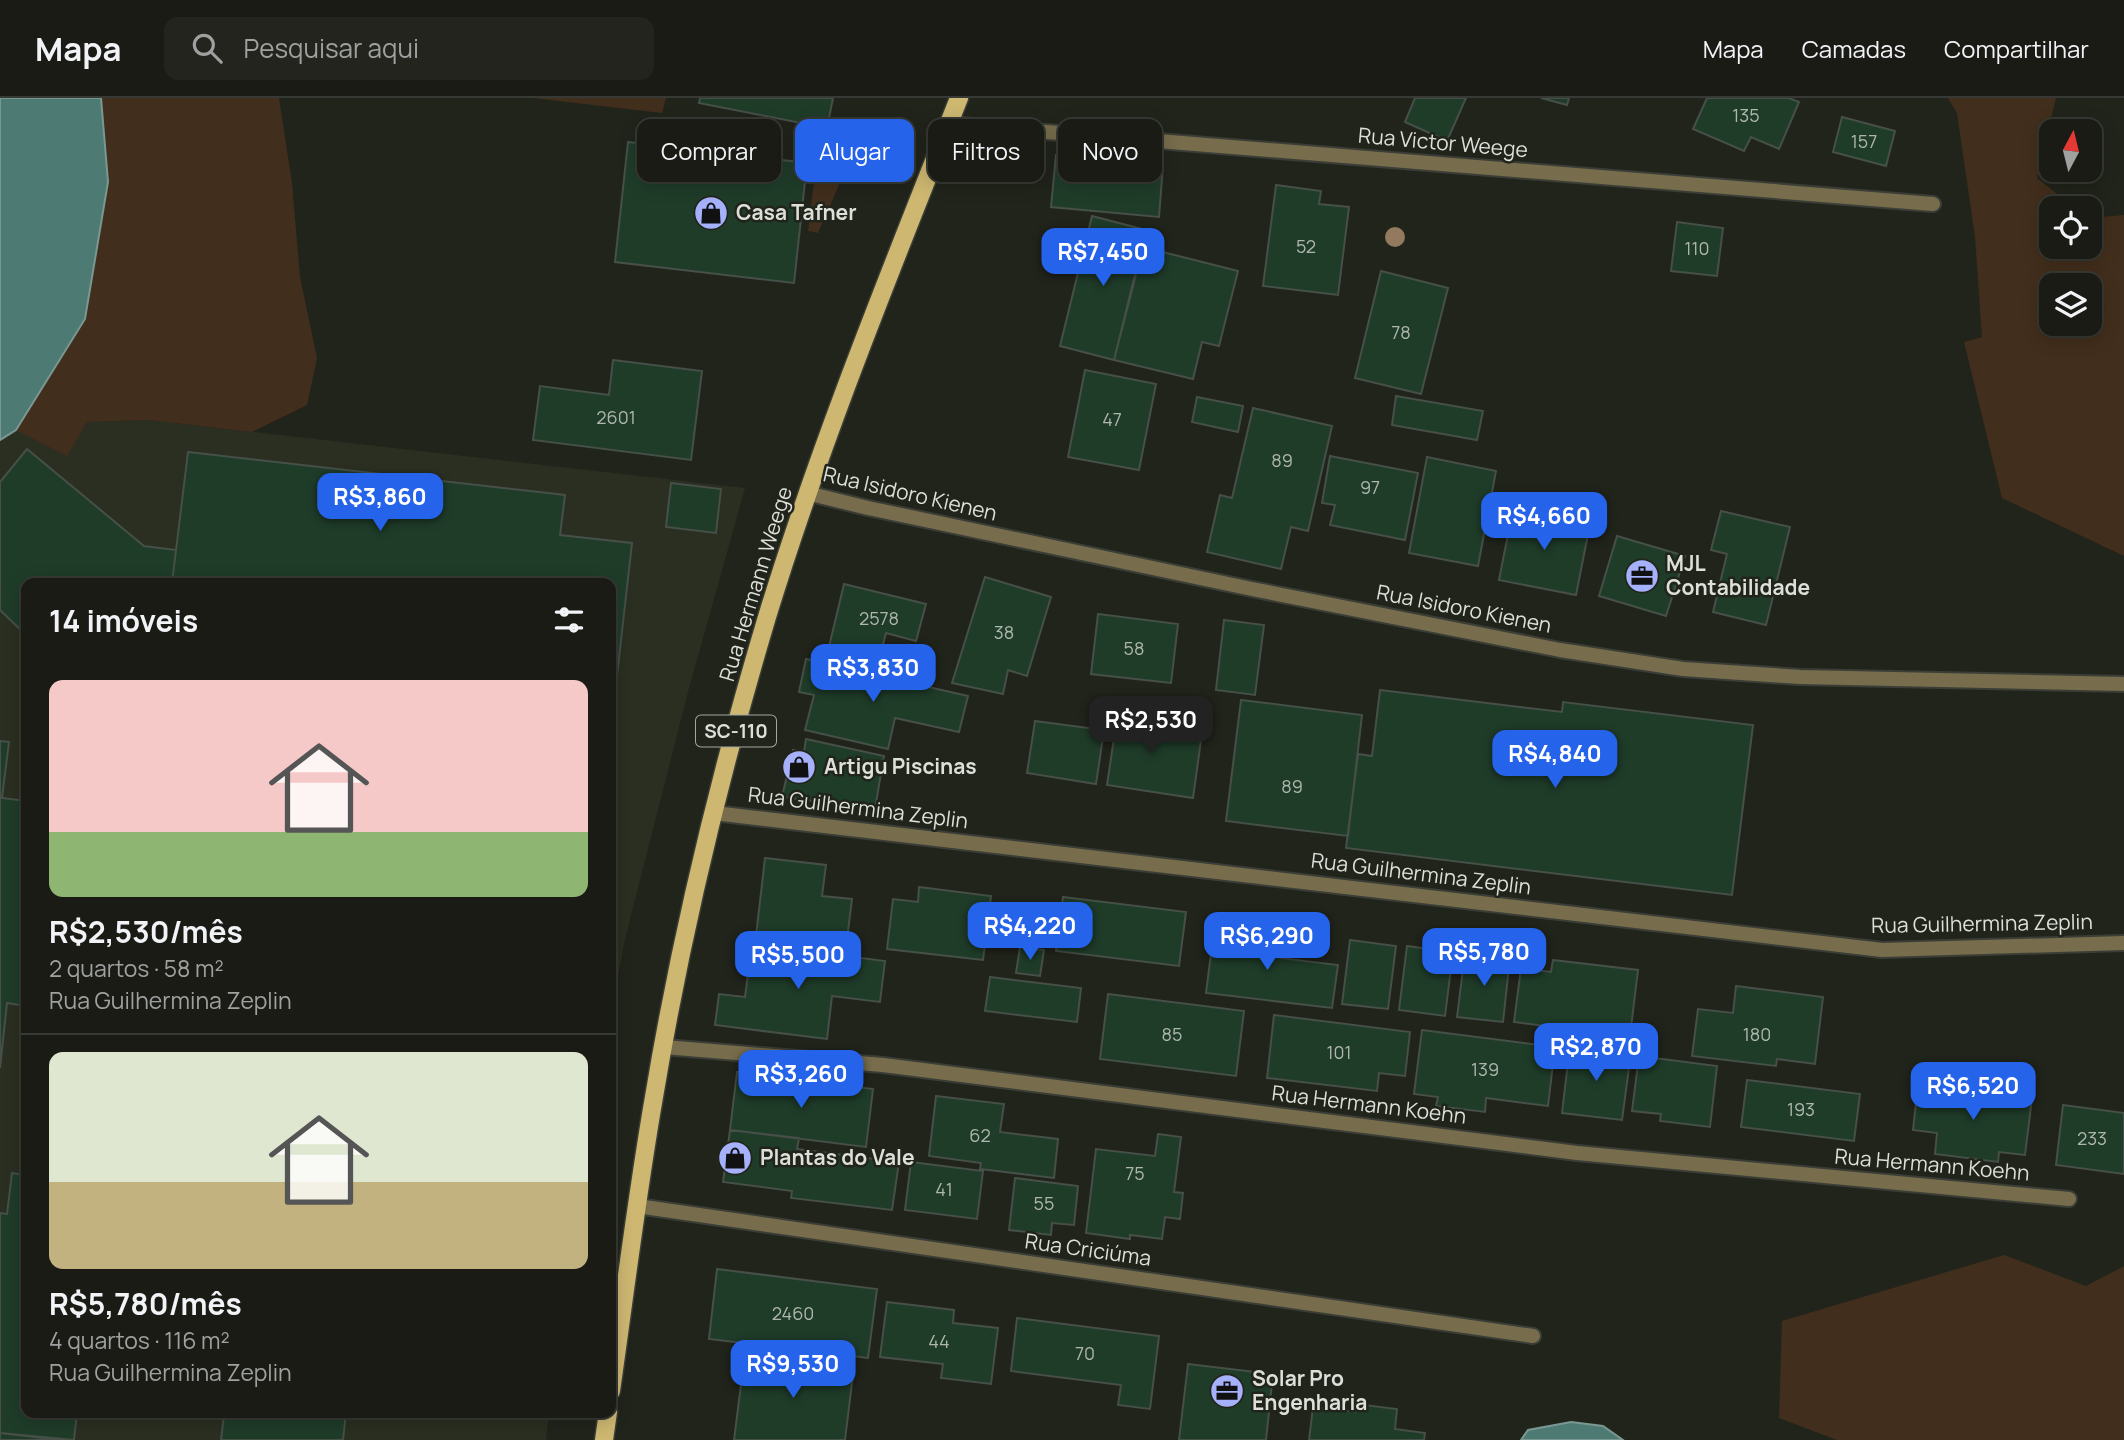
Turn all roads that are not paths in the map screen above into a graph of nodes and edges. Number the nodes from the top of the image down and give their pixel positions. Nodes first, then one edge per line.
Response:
1 (959, 98) edge
2 (951, 119) edge
3 (1044, 132) edge
4 (928, 176) edge
5 (1933, 204) dead end
6 (807, 493) junction
7 (2124, 684) edge
8 (715, 813) junction
9 (2124, 943) edge
10 (664, 1047) junction
11 (2069, 1199) dead end
12 (637, 1206) junction
13 (1533, 1336) dead end
14 (616, 1355) edge
15 (607, 1418) edge
16 (604, 1440) edge

1 - 2 main road, Rua Hermann Weege / SC-110
3 - 5 street, Rua Victor Weege
4 - 6 main road, Rua Hermann Weege / SC-110
6 - 7 street, Rua Isidoro Kienen
6 - 8 main road, Rua Hermann Weege / SC-110
8 - 9 street, Rua Guilhermina Zeplin
8 - 10 main road, Rua Hermann Weege / SC-110
10 - 11 street, Rua Hermann Koehn
10 - 12 main road, Rua Hermann Weege / SC-110
12 - 13 street, Rua Criciúma
12 - 14 main road, Rua Hermann Weege / SC-110
15 - 16 main road

